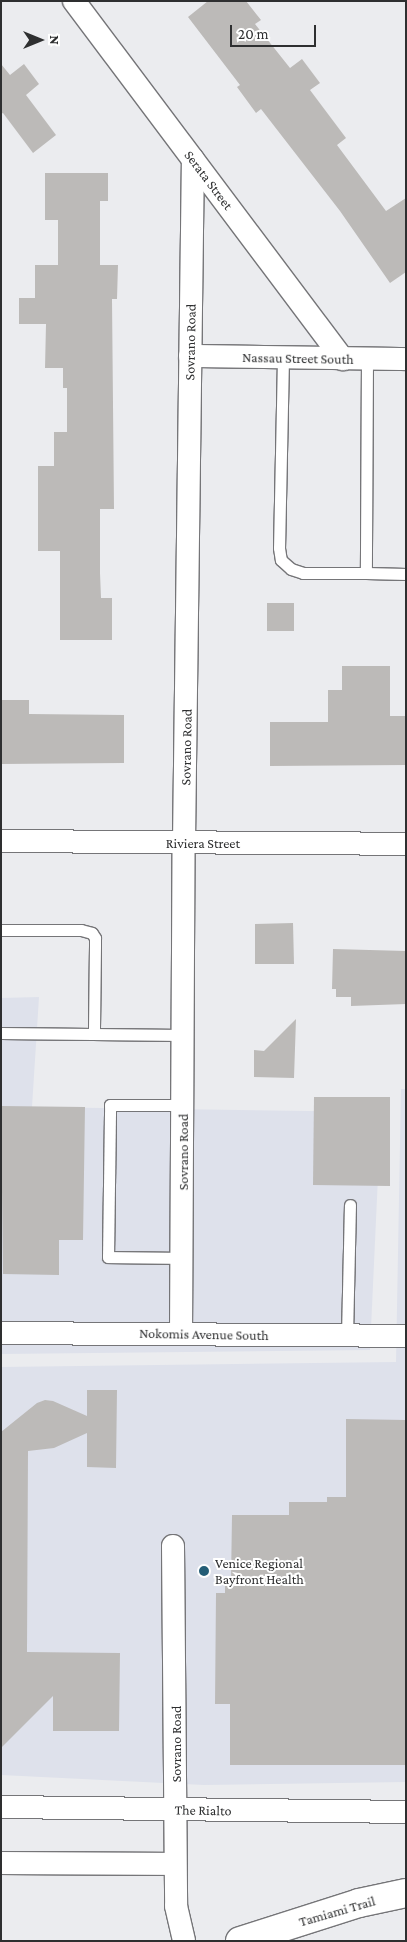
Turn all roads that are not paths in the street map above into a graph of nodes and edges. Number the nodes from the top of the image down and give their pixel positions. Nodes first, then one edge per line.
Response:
1 (74, 1) edge
2 (194, 159) junction
3 (190, 356) junction
4 (283, 358) junction
5 (343, 359) junction
6 (367, 359) junction
7 (406, 359) edge
8 (366, 573) junction
9 (406, 574) edge
10 (1, 841) edge
11 (184, 842) junction
12 (406, 844) edge
13 (1, 930) edge
14 (1, 1033) edge
15 (94, 1034) junction
16 (183, 1035) junction
17 (183, 1105) junction
18 (350, 1205) dead end
19 (182, 1258) junction
20 (1, 1333) edge
21 (182, 1334) junction
22 (347, 1336) junction
23 (406, 1336) edge
24 (173, 1546) dead end
25 (1, 1807) edge
26 (176, 1810) junction
27 (406, 1812) edge
28 (1, 1863) edge
29 (175, 1864) junction
30 (406, 1893) edge
31 (184, 1941) edge
32 (240, 1941) edge

1 - 2 street, Serata Street
2 - 3 street, Sovrano Road
2 - 5 street, Serata Street
3 - 4 street, Nassau Street South
3 - 11 street, Sovrano Road
4 - 5 street, Nassau Street South
4 - 8 lane
5 - 6 street, Nassau Street South
6 - 7 street, Nassau Street South
6 - 8 lane
8 - 9 lane
10 - 11 street, Riviera Street
11 - 12 street, Riviera Street
11 - 16 street, Sovrano Road
13 - 15 lane
14 - 15 lane
15 - 16 lane
16 - 17 street, Sovrano Road
17 - 19 street, Sovrano Road
17 - 19 lane
18 - 22 lane
19 - 21 street, Sovrano Road
20 - 21 street, Nokomis Avenue South
21 - 22 street, Nokomis Avenue South
22 - 23 street, Nokomis Avenue South
24 - 26 street, Sovrano Road
25 - 26 street, The Rialto
26 - 27 street, The Rialto
26 - 29 street, Sovrano Road
28 - 29 street
29 - 31 street, Sovrano Road
30 - 32 main road, Tamiami Trail

